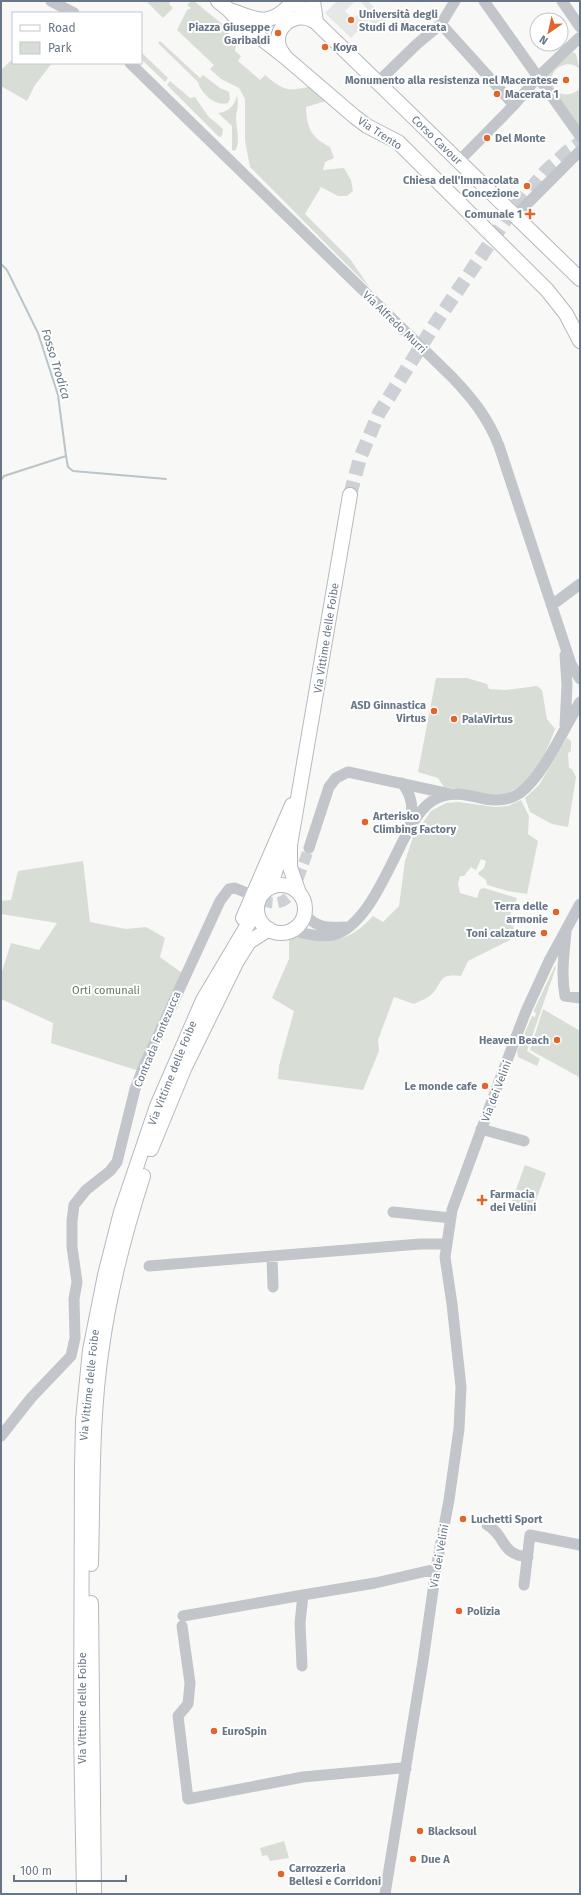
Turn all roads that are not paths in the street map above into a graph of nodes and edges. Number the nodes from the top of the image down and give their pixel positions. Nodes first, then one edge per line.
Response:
1 (51, 1) edge
2 (218, 1) edge
3 (289, 1) edge
4 (294, 1) edge
5 (312, 1) edge
6 (455, 1) edge
7 (484, 1) edge
8 (562, 1) edge
9 (229, 10) junction
10 (72, 12) edge
11 (282, 14) edge
12 (316, 22) junction
13 (441, 24) junction
14 (580, 27) edge
15 (578, 43) edge
16 (285, 57) junction
17 (131, 64) edge
18 (538, 77) junction
19 (378, 82) junction
20 (514, 105) junction
21 (580, 136) edge
22 (580, 151) edge
23 (459, 161) junction
24 (515, 216) junction
25 (580, 279) edge
26 (580, 341) edge
27 (350, 495) tunnel mouth
28 (580, 584) edge
29 (552, 605) junction
30 (564, 642) junction
31 (580, 665) edge
32 (580, 679) edge
33 (580, 702) edge
34 (564, 729) junction
35 (302, 781) junction
36 (402, 783) junction
37 (451, 795) junction
38 (409, 829) junction
39 (309, 848) tunnel mouth
40 (270, 888) junction
41 (299, 893) junction
42 (247, 894) tunnel mouth
43 (580, 904) edge
44 (257, 909) junction
45 (305, 913) junction
46 (567, 925) junction
47 (348, 927) junction
48 (270, 929) junction
49 (292, 930) junction
50 (580, 998) edge
51 (203, 1000) junction
52 (482, 1129) junction
53 (524, 1142) dead end
54 (393, 1212) dead end
55 (451, 1218) junction
56 (446, 1244) junction
57 (272, 1257) junction
58 (149, 1266) dead end
59 (273, 1287) dead end
60 (1, 1436) edge
61 (487, 1525) dead end
62 (580, 1546) edge
63 (528, 1557) junction
64 (436, 1569) junction
65 (524, 1585) dead end
66 (303, 1595) junction
67 (302, 1666) dead end
68 (406, 1769) junction
69 (84, 1894) edge
70 (94, 1894) edge
71 (385, 1894) edge

1 - 10 street
2 - 9 main road
3 - 4 street
4 - 11 main road
4 - 12 main road, Corso Cavour
5 - 12 main road
6 - 13 street
7 - 18 street
8 - 14 street
9 - 11 main road
9 - 16 main road, Via Trento
11 - 12 main road
11 - 16 main road
12 - 19 main road, Corso Cavour
13 - 19 street
13 - 20 street
15 - 18 street
16 - 26 main road, Via Trento
17 - 29 street, Via Alfredo Murri
18 - 20 street
18 - 21 street
19 - 23 main road, Corso Cavour
20 - 23 street
22 - 24 street
23 - 24 main road, Corso Cavour
24 - 25 main road, Corso Cavour
27 - 35 main road, Via Vittime delle Foibe
28 - 29 street
29 - 30 street, Via Alfredo Murri
30 - 31 street
30 - 32 street
30 - 34 street
33 - 34 street
34 - 37 street
35 - 40 main road, Via Vittime delle Foibe
35 - 41 main road, Via Vittime delle Foibe
35 - 51 main road
36 - 37 street
36 - 38 street
36 - 39 street
37 - 38 street
38 - 47 street
40 - 41 main road
40 - 44 main road
41 - 45 main road
42 - 60 street, Contrada Fontezucca
43 - 46 street, Via dei Velini
44 - 48 main road
44 - 51 main road, Via Vittime delle Foibe
45 - 47 street
45 - 49 main road
46 - 50 street
46 - 52 street, Via dei Velini
47 - 49 street
48 - 49 main road
48 - 70 main road, Via Vittime delle Foibe
51 - 69 main road, Via Vittime delle Foibe
52 - 53 street
52 - 55 street, Via dei Velini
54 - 55 street
55 - 56 street, Via dei Velini
56 - 57 street
56 - 64 street, Via dei Velini
57 - 58 street
57 - 59 street
61 - 63 street
62 - 63 street
63 - 65 street
64 - 66 street
64 - 68 street, Via dei Velini
66 - 67 street
66 - 68 street
68 - 71 street, Via dei Velini

